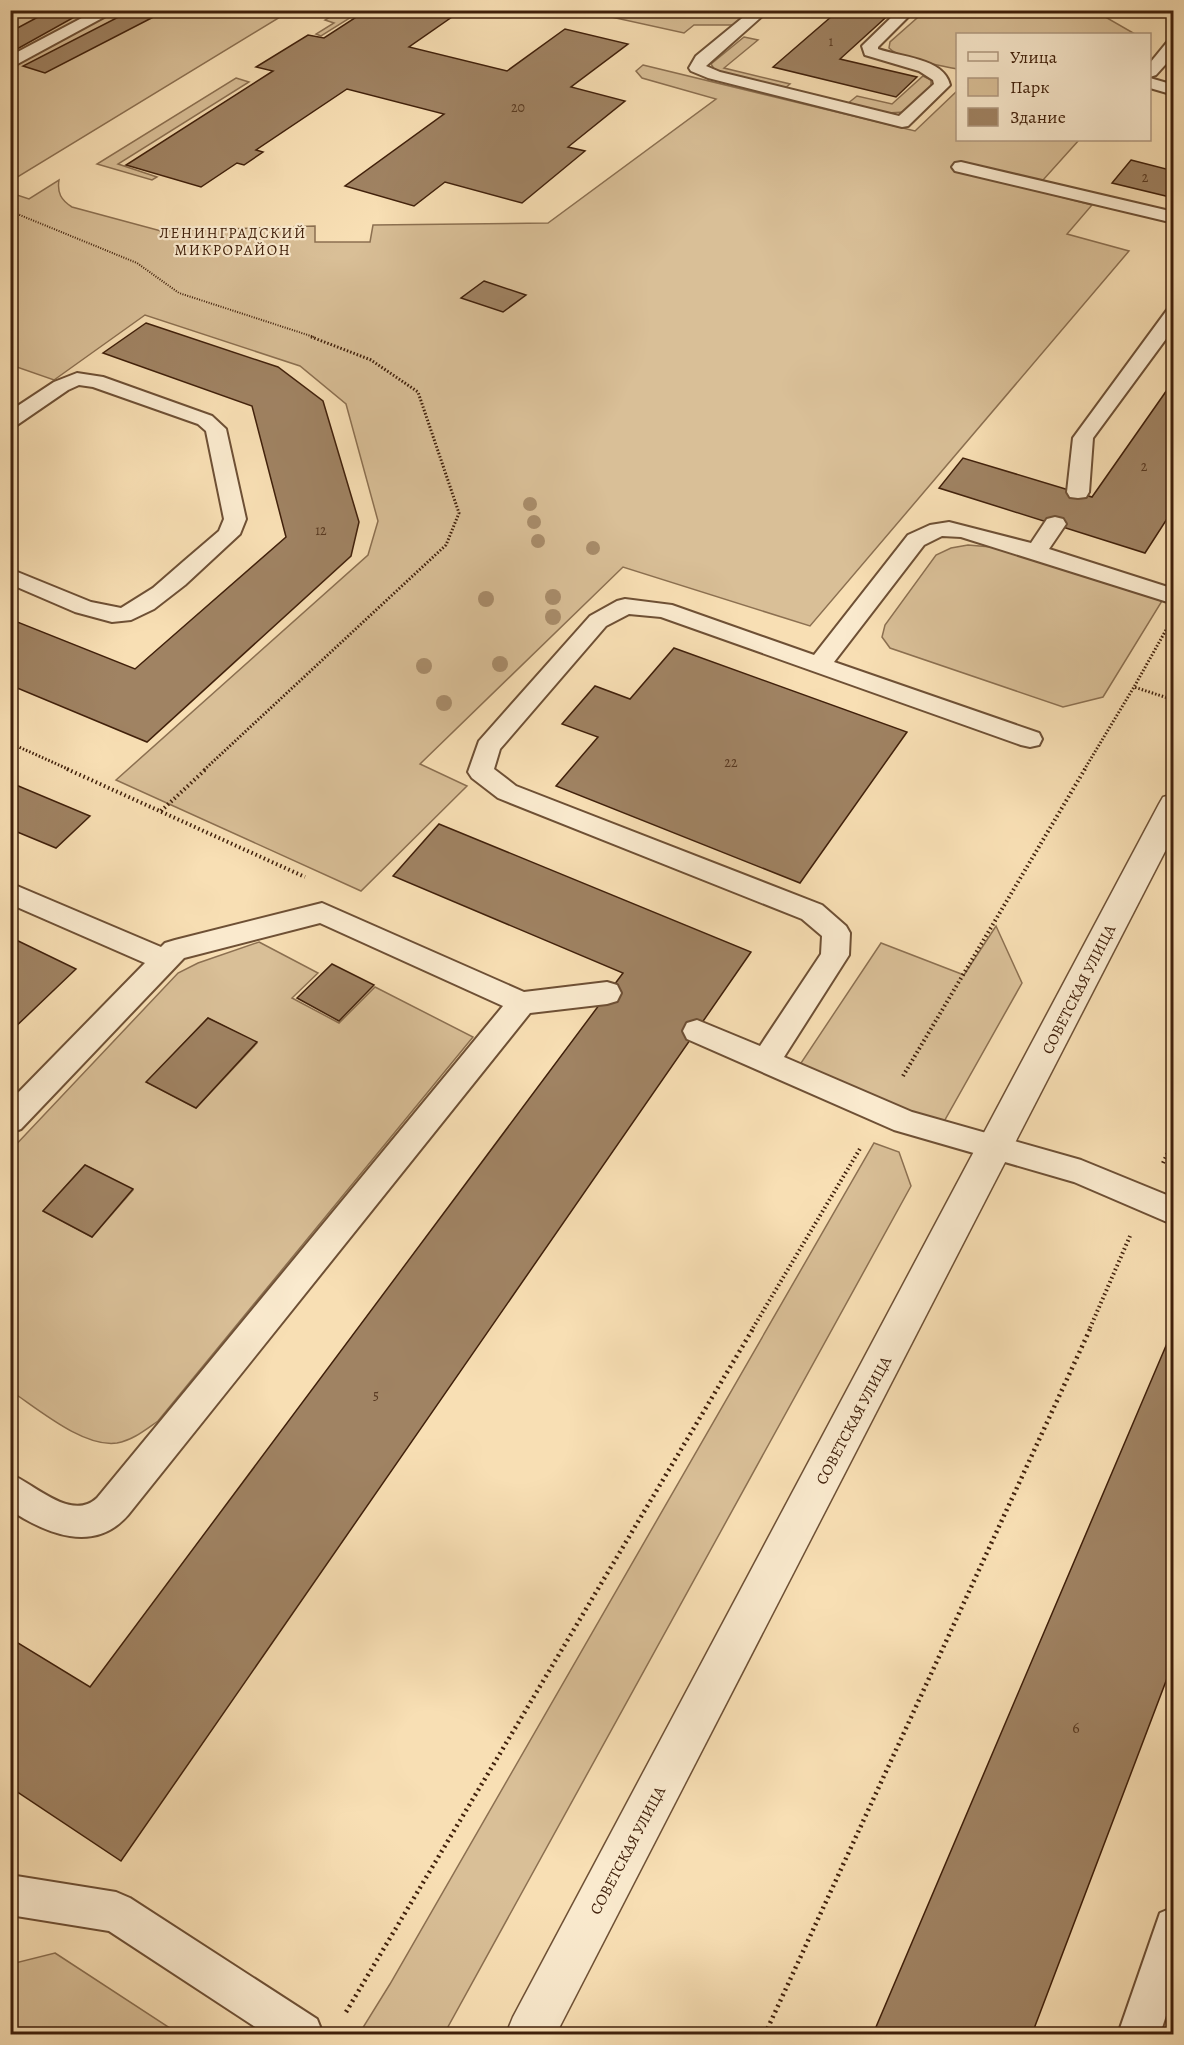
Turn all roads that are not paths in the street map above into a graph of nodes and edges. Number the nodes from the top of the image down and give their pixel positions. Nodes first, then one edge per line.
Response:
1 (110, 10) edge
2 (762, 10) edge
3 (908, 10) edge
4 (1173, 44) edge
5 (10, 63) edge
6 (928, 68) junction
7 (1151, 70) edge
8 (956, 75) edge
9 (1151, 84) edge
10 (1173, 90) edge
11 (961, 166) dead end
12 (1173, 218) edge
13 (1173, 314) edge
14 (10, 421) edge
15 (1078, 492) dead end
16 (1055, 524) dead end
17 (1036, 552) junction
18 (10, 576) edge
19 (1173, 597) edge
20 (819, 665) junction
21 (1030, 739) dead end
22 (1173, 804) edge
23 (10, 893) edge
24 (165, 960) junction
25 (607, 993) dead end
26 (522, 1003) junction
27 (697, 1031) dead end
28 (765, 1062) junction
29 (10, 1121) edge
30 (995, 1149) junction
31 (1160, 1206) edge
32 (10, 1490) edge
33 (10, 1895) edge
34 (1173, 1927) edge
35 (302, 2034) edge
36 (530, 2034) edge
37 (1139, 2034) edge

1 - 5 lane
2 - 6 lane
3 - 6 lane
4 - 7 lane
6 - 8 lane
9 - 10 lane
11 - 12 lane
13 - 15 lane
14 - 18 lane
16 - 17 lane
17 - 19 lane
17 - 20 lane
20 - 21 lane
20 - 28 lane
22 - 30 street, СОВЕТСКАЯ УЛИЦА
23 - 24 lane
24 - 26 lane
24 - 29 lane
25 - 26 lane
26 - 32 lane
27 - 28 lane
28 - 30 lane
30 - 31 lane
30 - 36 street, СОВЕТСКАЯ УЛИЦА
33 - 35 lane
34 - 37 lane

